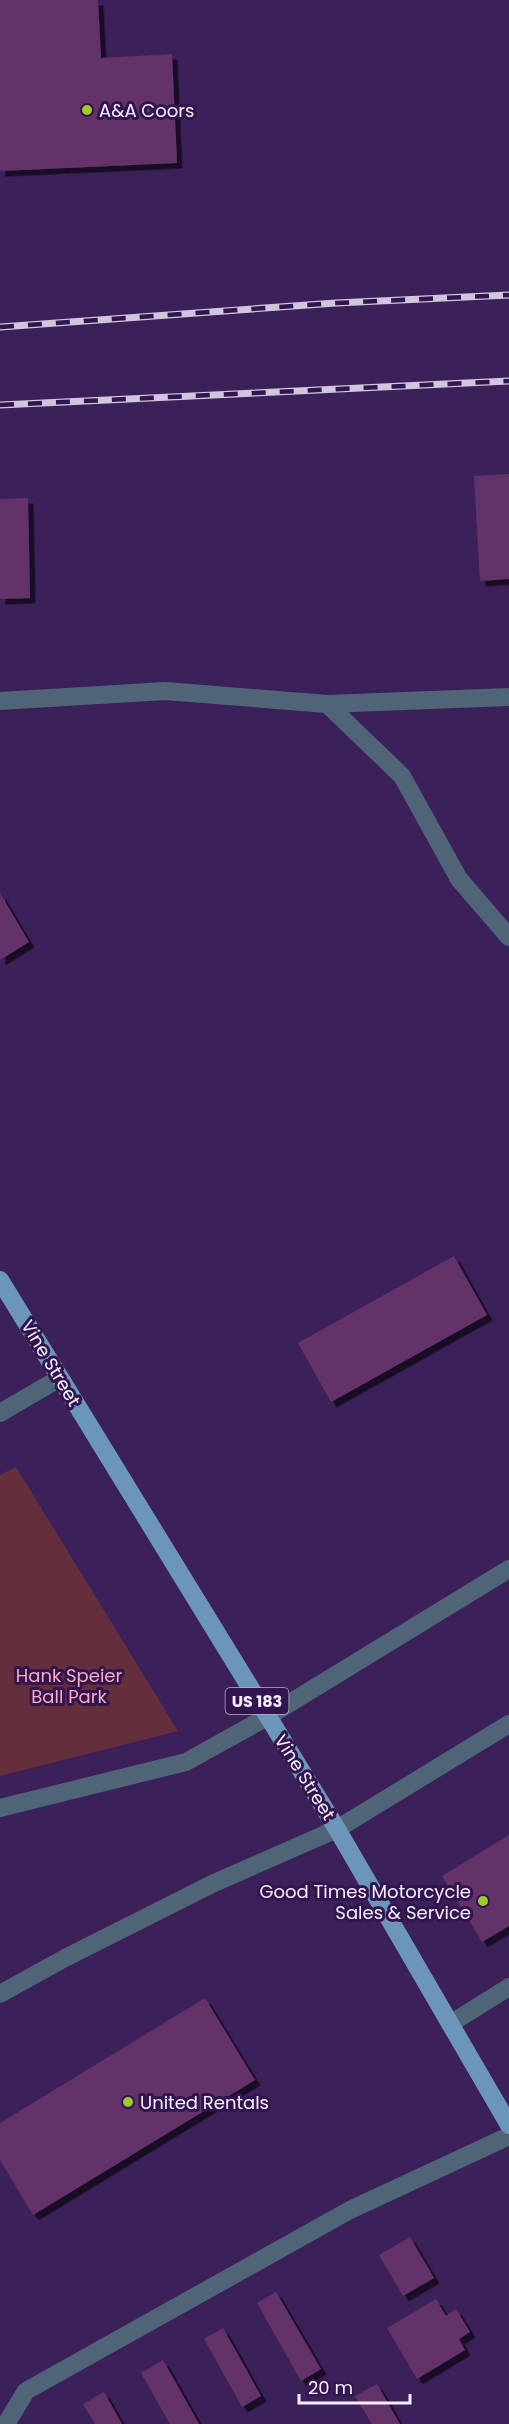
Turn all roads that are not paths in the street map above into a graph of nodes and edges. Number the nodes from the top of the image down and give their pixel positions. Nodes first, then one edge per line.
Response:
1 (509, 697) edge
2 (0, 701) edge
3 (327, 704) junction
4 (509, 937) edge
5 (0, 1280) edge
6 (60, 1378) junction
7 (0, 1413) edge
8 (509, 1569) edge
9 (267, 1717) junction
10 (509, 1724) edge
11 (0, 1808) edge
12 (337, 1829) junction
13 (509, 1987) edge
14 (0, 1994) edge
15 (450, 2024) junction
16 (509, 2125) edge
17 (509, 2136) edge
18 (6, 2424) edge

1 - 3 street
2 - 3 street
3 - 4 street
5 - 6 main road, Vine Street / US 183
6 - 7 street
6 - 9 main road, Vine Street / US 183
8 - 9 street
9 - 11 street
9 - 12 main road, Vine Street / US 183
10 - 12 street
12 - 14 street
12 - 15 main road, Vine Street / US 183
13 - 15 street
15 - 16 main road, Vine Street / US 183
17 - 18 street

